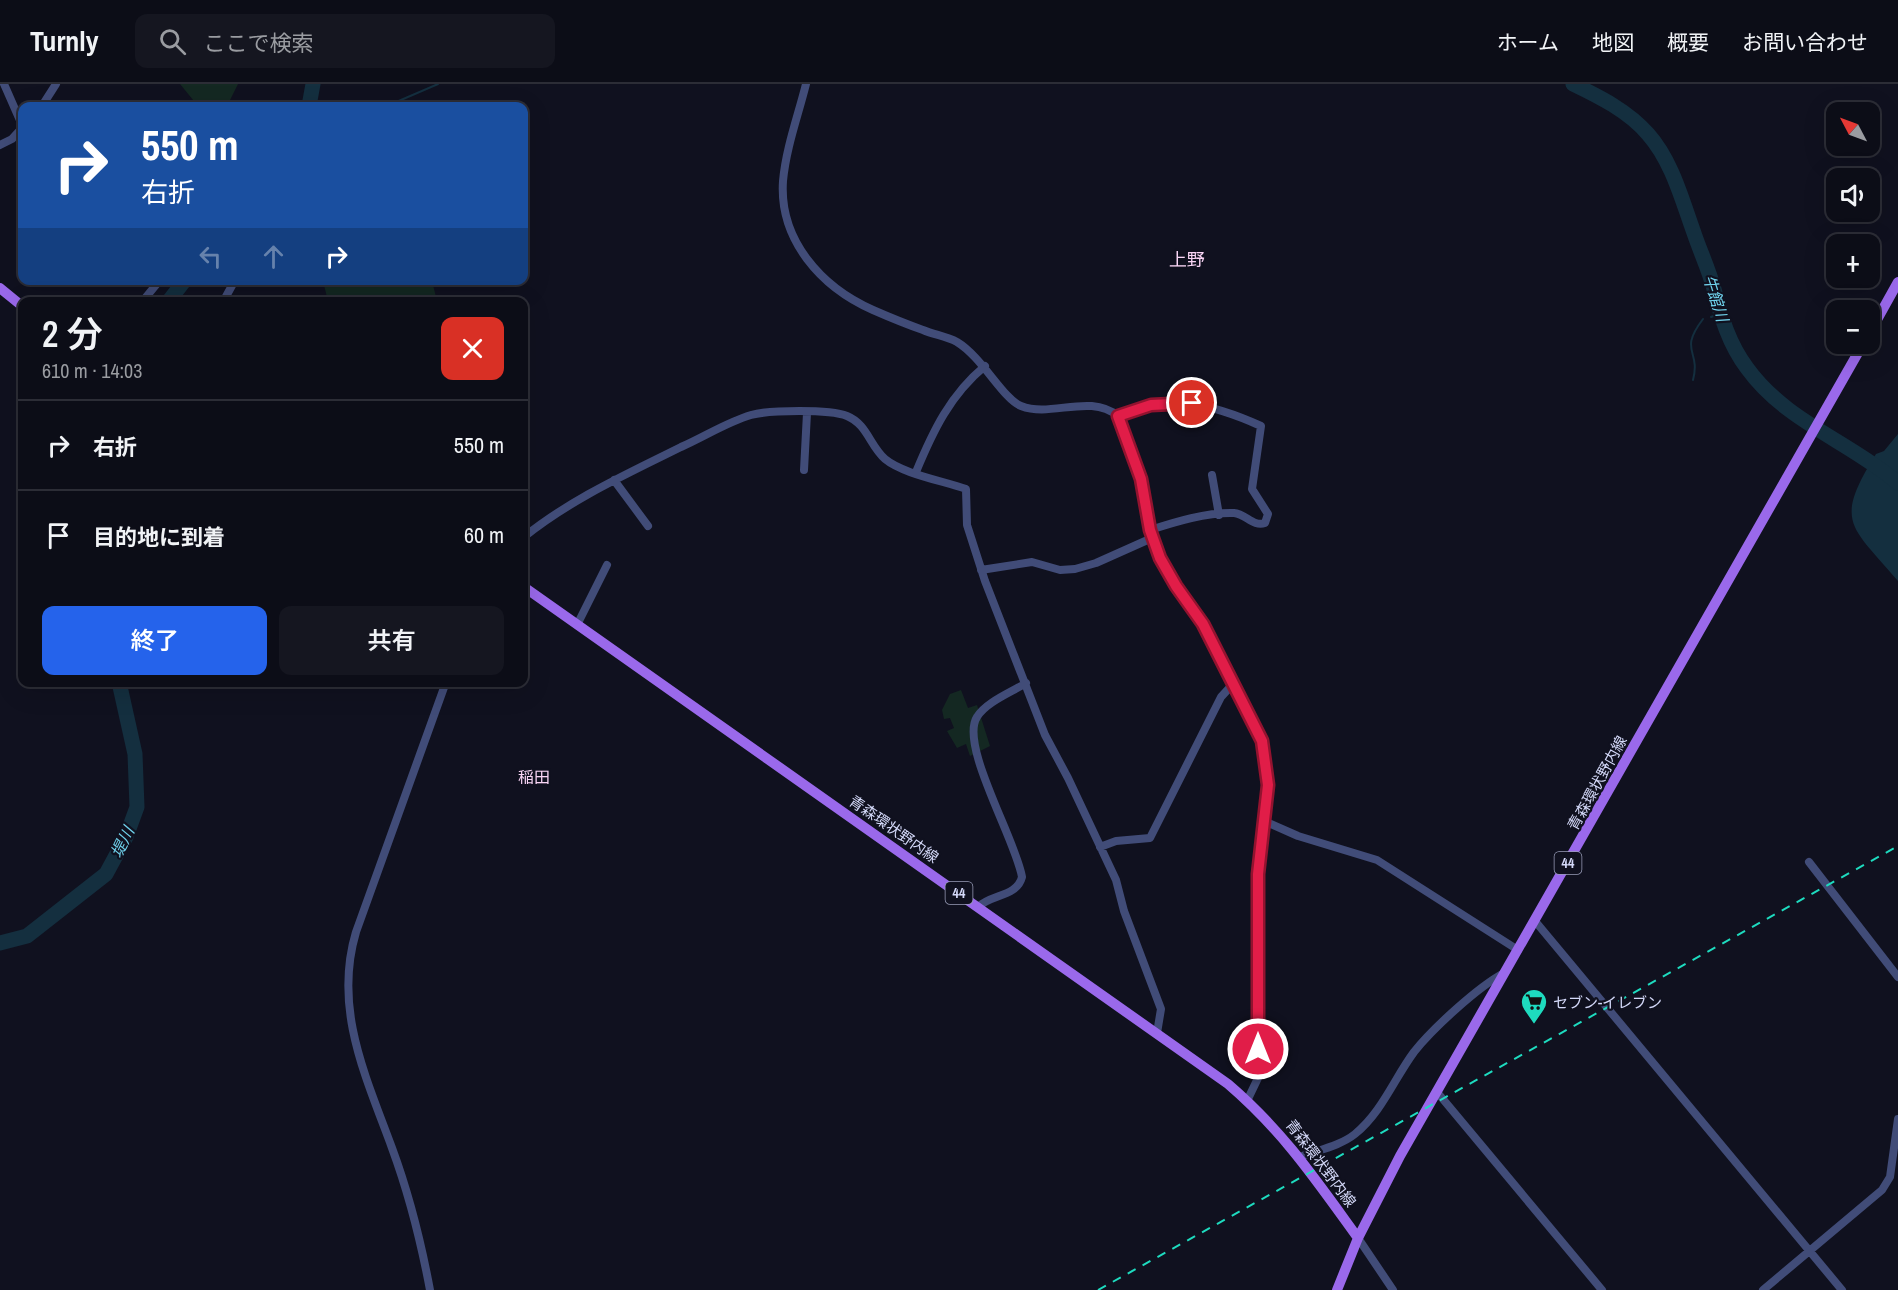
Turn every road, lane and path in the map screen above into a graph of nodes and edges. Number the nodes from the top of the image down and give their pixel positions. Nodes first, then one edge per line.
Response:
1 (4, 84) edge
2 (56, 84) edge
3 (806, 84) edge
4 (45, 102) edge
5 (18, 117) edge
6 (18, 132) edge
7 (0, 145) edge
8 (1898, 282) edge
9 (156, 285) edge
10 (0, 288) edge
11 (145, 297) edge
12 (18, 303) edge
13 (1880, 314) edge
14 (1857, 354) edge
15 (985, 366) junction
16 (807, 413) junction
17 (1118, 416) junction
18 (804, 470) dead end
19 (916, 472) junction
20 (1212, 476) dead end
21 (614, 480) junction
22 (1219, 515) junction
23 (648, 526) dead end
24 (528, 534) edge
25 (1151, 534) junction
26 (608, 565) dead end
27 (981, 570) junction
28 (528, 590) edge
29 (577, 625) junction
30 (1026, 683) junction
31 (1232, 685) junction
32 (444, 687) edge
33 (1264, 821) junction
34 (1100, 847) junction
35 (1809, 862) dead end
36 (978, 907) junction
37 (1535, 921) junction
38 (1518, 950) junction
39 (1504, 973) junction
40 (1898, 977) edge
41 (1157, 1033) junction
42 (1437, 1092) junction
43 (1247, 1101) junction
44 (1898, 1119) edge
45 (1300, 1157) junction
46 (1358, 1238) junction
47 (1810, 1251) junction
48 (430, 1290) edge
49 (1337, 1290) edge
50 (1393, 1290) edge
51 (1602, 1290) edge
52 (1763, 1290) edge
53 (1842, 1290) edge

1 - 5 street
2 - 4 street
3 - 15 street
6 - 7 street
8 - 13 main road
9 - 11 street
10 - 12 main road
14 - 37 main road, 青森環状野内線 / 44
15 - 17 street
15 - 19 street
16 - 18 street
16 - 19 street
16 - 21 street
17 - 22 street
17 - 25 street
19 - 27 street
20 - 22 street
21 - 23 street
21 - 24 street
22 - 25 street
25 - 27 street
25 - 31 street
26 - 29 street
27 - 30 street
28 - 29 main road, 青森環状野内線 / 44
29 - 36 main road, 青森環状野内線 / 44
30 - 34 street
30 - 36 street
31 - 33 street
31 - 34 street
32 - 48 street
33 - 38 street
33 - 43 street
34 - 41 street
35 - 40 street
36 - 41 main road, 青森環状野内線 / 44
37 - 38 main road, 青森環状野内線 / 44
37 - 47 street
38 - 39 main road, 青森環状野内線 / 44
39 - 42 main road, 青森環状野内線 / 44
39 - 45 street
41 - 43 main road, 青森環状野内線 / 44
42 - 46 main road, 青森環状野内線 / 44
42 - 51 street
43 - 45 main road, 青森環状野内線 / 44
44 - 47 street
45 - 46 main road, 青森環状野内線 / 44
46 - 49 main road, 青森環状野内線 / 44
46 - 50 street
47 - 52 street
47 - 53 street

